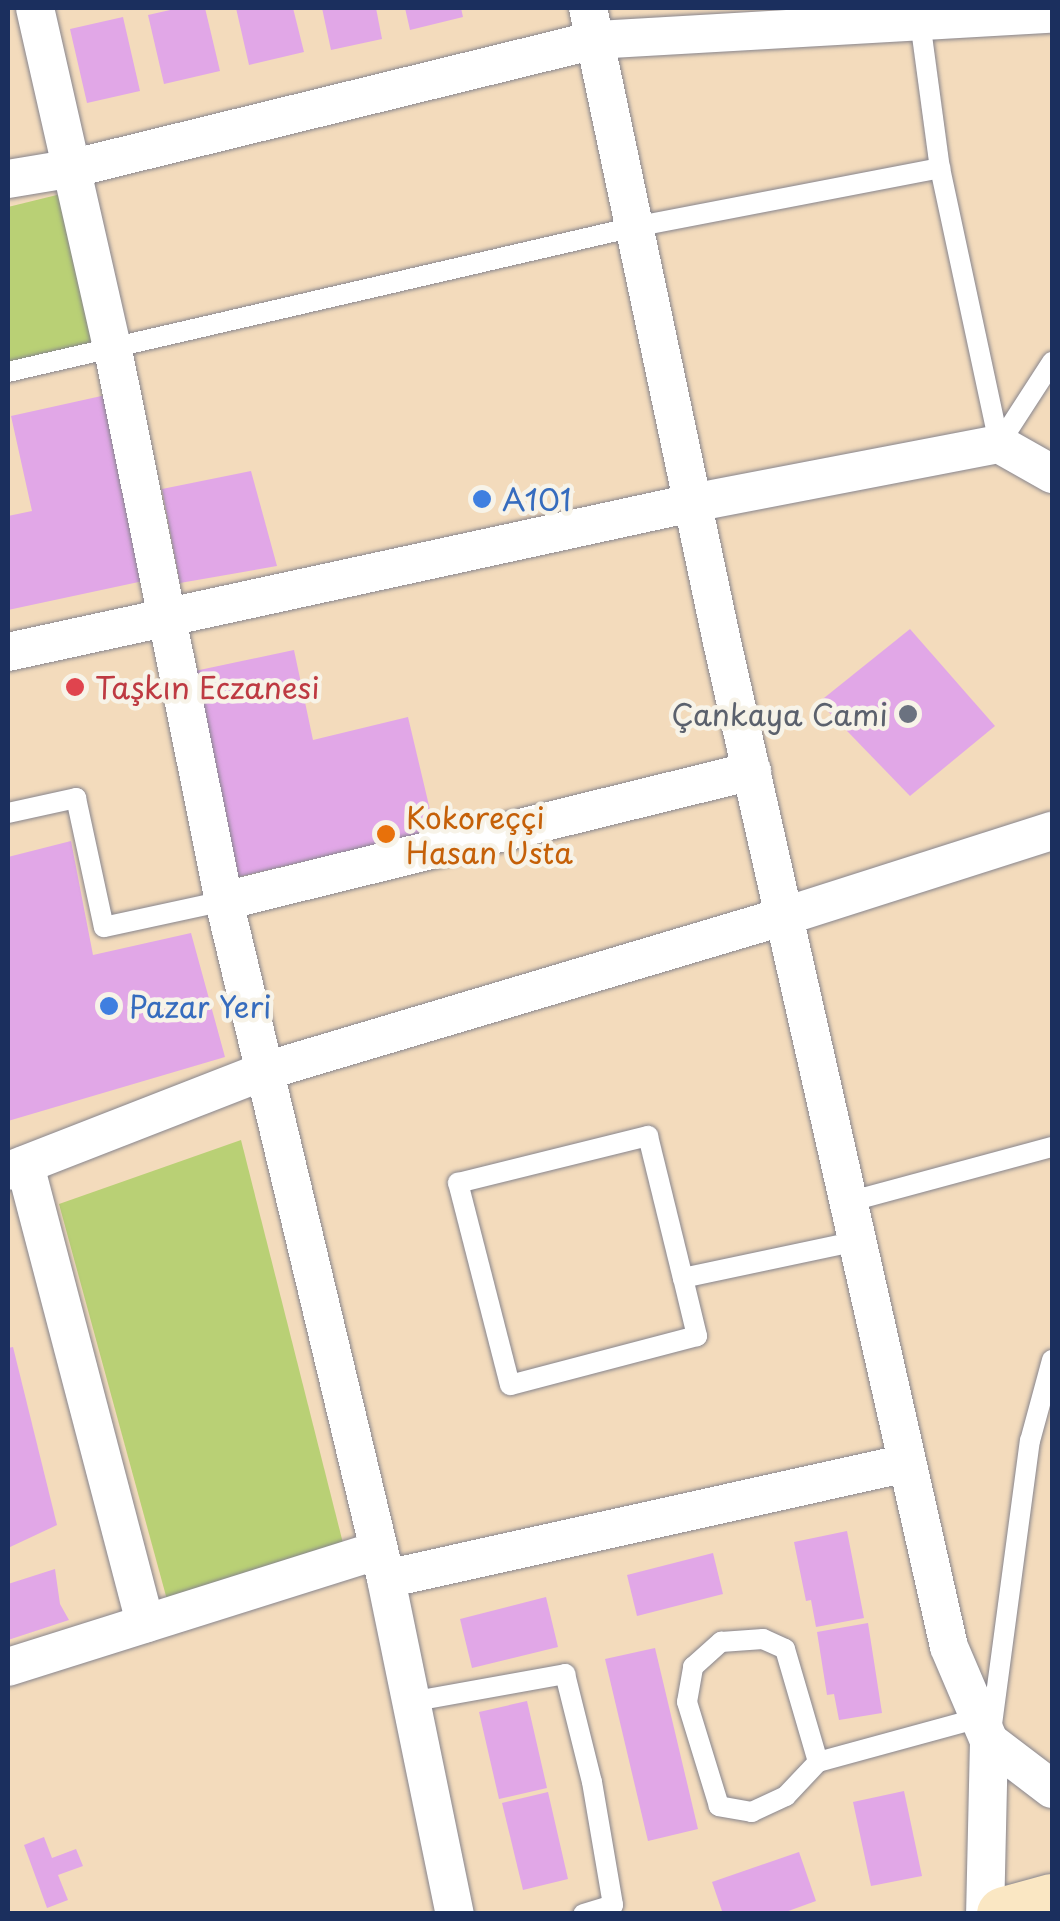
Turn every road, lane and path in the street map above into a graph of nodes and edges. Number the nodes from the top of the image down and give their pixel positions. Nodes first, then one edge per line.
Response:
1 (35, 8) edge
2 (1052, 14) edge
3 (920, 21) junction
4 (592, 24) edge
5 (74, 168) junction
6 (940, 168) junction
7 (8, 180) edge
8 (634, 227) junction
9 (113, 350) junction
10 (1052, 362) edge
11 (8, 372) edge
12 (1000, 444) junction
13 (1052, 474) edge
14 (692, 503) junction
15 (169, 615) junction
16 (8, 652) edge
17 (752, 771) junction
18 (8, 813) edge
19 (1052, 831) edge
20 (224, 901) junction
21 (785, 916) junction
22 (265, 1071) junction
23 (1052, 1147) edge
24 (16, 1168) edge
25 (848, 1202) junction
26 (857, 1241) junction
27 (683, 1278) junction
28 (1052, 1360) edge
29 (907, 1463) junction
30 (382, 1564) junction
31 (145, 1624) junction
32 (8, 1667) edge
33 (410, 1702) junction
34 (984, 1729) junction
35 (818, 1762) junction
36 (1052, 1789) edge
37 (1052, 1901) edge
38 (454, 1914) edge
39 (583, 1914) edge
40 (985, 1914) edge
41 (1004, 1914) edge

1 - 5 street
2 - 3 street
3 - 4 street
3 - 6 lane
4 - 5 street
4 - 8 street
5 - 7 street
5 - 9 street
6 - 8 lane
6 - 12 lane
8 - 9 lane
8 - 14 street
9 - 11 lane
9 - 15 street
10 - 12 lane
12 - 13 street
12 - 14 street
14 - 15 street
14 - 17 street
15 - 16 street
15 - 20 street
17 - 20 street
17 - 21 street
18 - 20 lane
19 - 21 street
20 - 22 street
21 - 22 street
21 - 25 street
22 - 24 street
22 - 30 street
23 - 25 lane
24 - 31 street
25 - 26 street
26 - 27 lane
26 - 29 street
27 - 27 lane
28 - 34 lane
29 - 30 street
29 - 34 street
30 - 31 street
30 - 33 street
31 - 32 street
33 - 38 street
33 - 39 lane
34 - 35 lane
34 - 36 street
34 - 40 street
35 - 35 lane
37 - 41 main road

